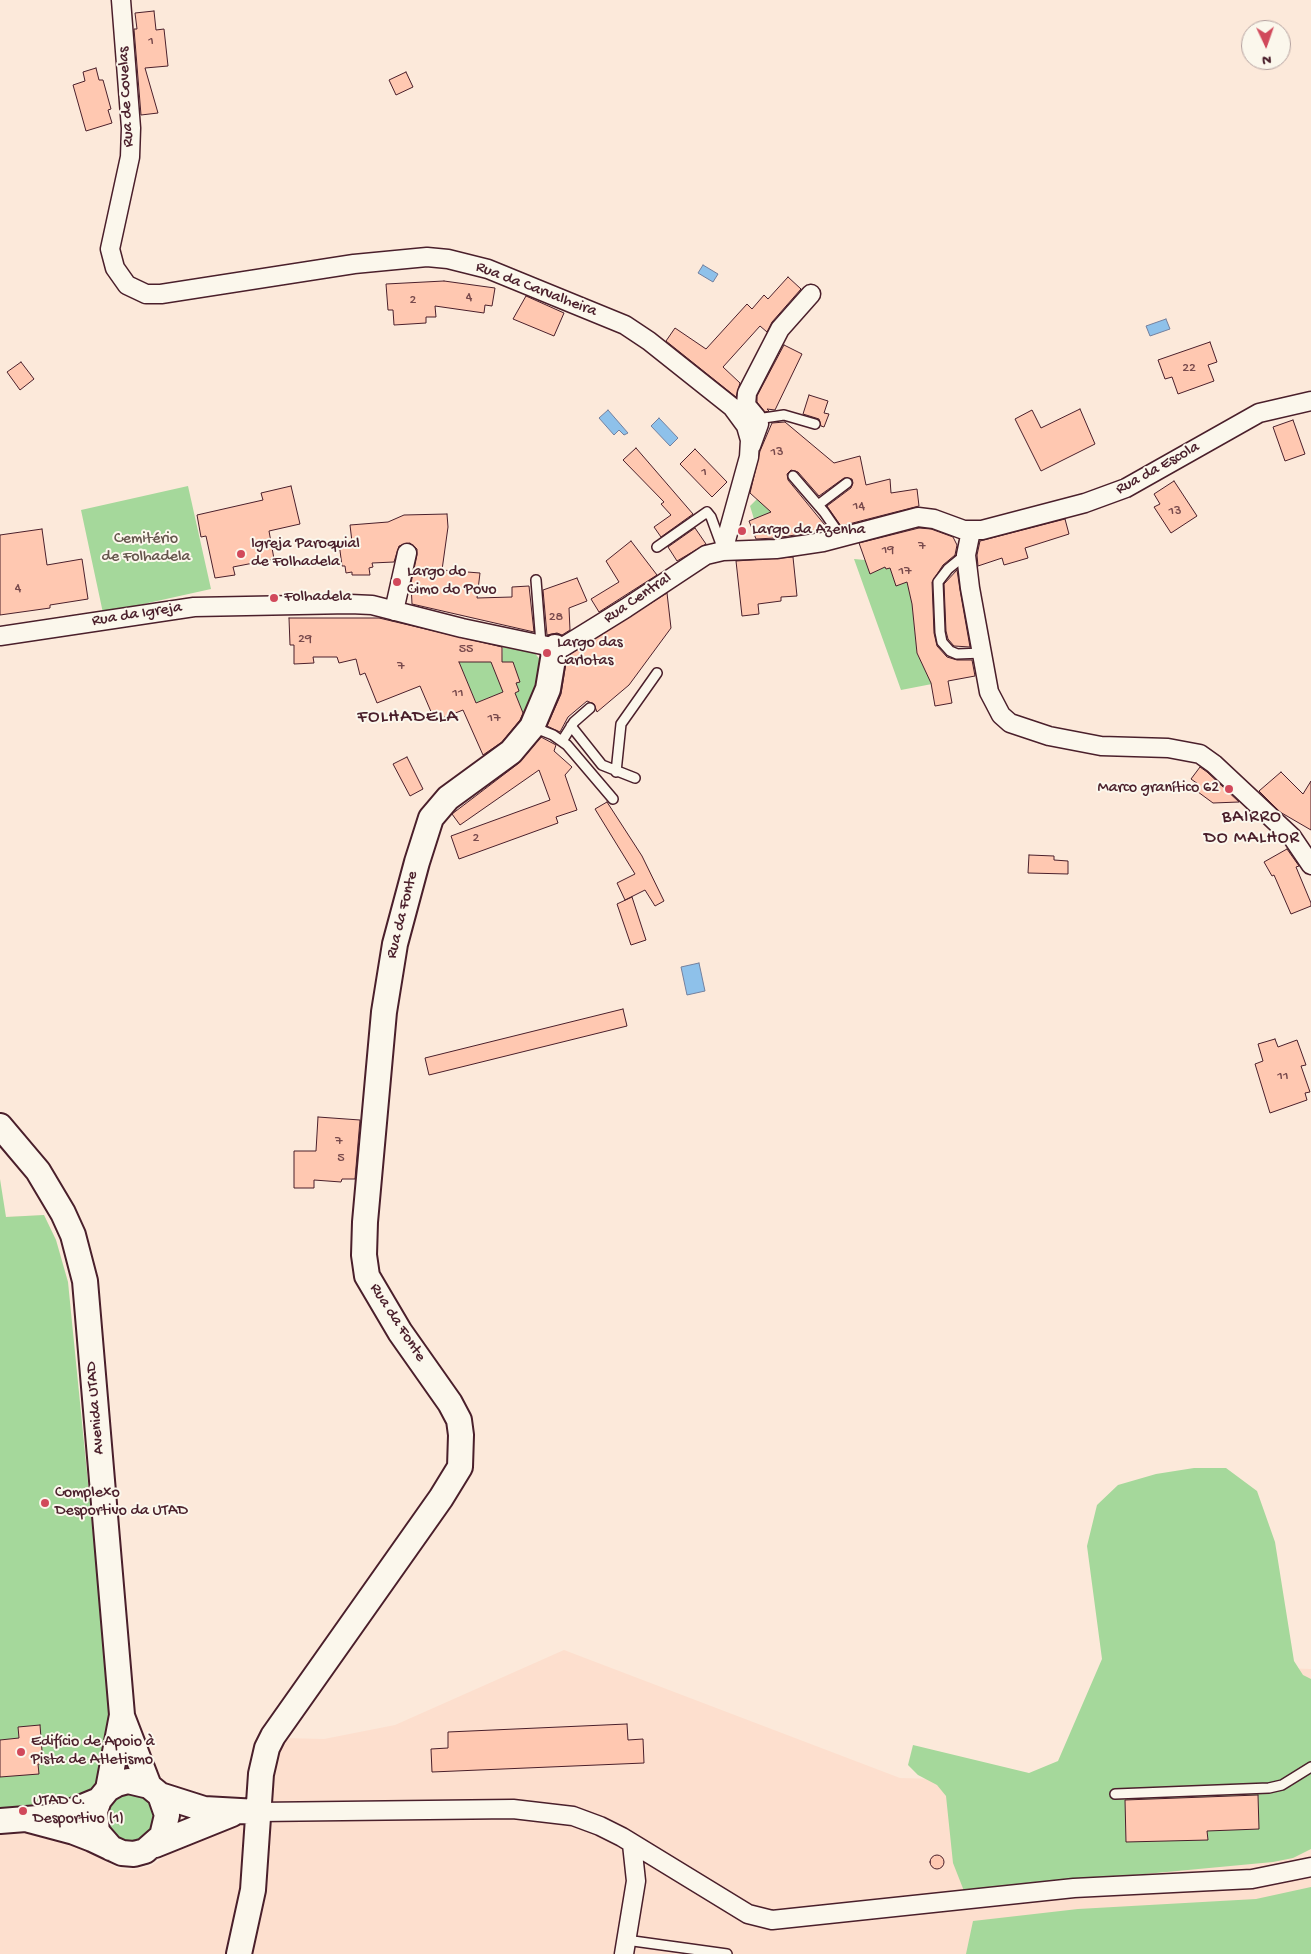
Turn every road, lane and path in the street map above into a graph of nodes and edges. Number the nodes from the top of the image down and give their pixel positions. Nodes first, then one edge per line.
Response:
1 (121, 0) edge
2 (177, 292) joint
3 (811, 294) dead end
4 (1311, 401) edge
5 (758, 419) junction
6 (816, 424) dead end
7 (750, 449) junction
8 (793, 476) dead end
9 (848, 483) dead end
10 (818, 505) junction
11 (970, 531) junction
12 (842, 538) junction
13 (657, 547) dead end
14 (724, 551) junction
15 (407, 552) dead end
16 (966, 555) junction
17 (536, 580) dead end
18 (394, 611) junction
19 (0, 636) edge
20 (548, 646) junction
21 (982, 653) junction
22 (656, 673) dead end
23 (590, 708) dead end
24 (571, 726) junction
25 (532, 727) junction
26 (562, 741) junction
27 (616, 772) junction
28 (635, 778) dead end
29 (613, 798) dead end
30 (1309, 859) edge
31 (0, 1126) edge
32 (122, 1714) junction
33 (1311, 1767) edge
34 (154, 1791) junction
35 (1115, 1794) dead end
36 (103, 1795) junction
37 (248, 1812) junction
38 (29, 1820) junction
39 (0, 1821) edge
40 (632, 1844) junction
41 (155, 1845) junction
42 (111, 1848) junction
43 (1311, 1867) edge
44 (625, 1947) edge
45 (239, 1954) edge
46 (727, 1954) edge

1 - 2 street, Rua de Covelas
2 - 7 street, Rua da Carvalheira
3 - 5 street
4 - 11 street, Rua da Escola
5 - 6 lane
5 - 7 street
7 - 14 street
8 - 10 lane
9 - 10 lane
10 - 12 lane
11 - 12 street, Rua Central
11 - 16 street
12 - 14 street, Rua Central
13 - 14 lane
14 - 20 street, Rua Central
15 - 18 street
16 - 21 street
16 - 21 lane
17 - 20 lane
18 - 19 street, Rua da Igreja
18 - 20 street
20 - 25 street
21 - 30 street
22 - 27 lane
23 - 24 lane
24 - 26 lane
24 - 27 lane
25 - 26 lane
25 - 37 street, Rua da Fonte
26 - 29 lane
27 - 28 lane
31 - 32 street, Avenida UTAD
32 - 34 street, Avenida UTAD
32 - 36 street, Avenida UTAD
33 - 35 lane
34 - 36 street
34 - 37 street
34 - 41 street, Avenida UTAD
36 - 38 street
36 - 42 street, Avenida UTAD
37 - 40 street
37 - 41 street
37 - 45 street, Rua da Fonte
38 - 39 street
38 - 42 street
40 - 43 street
40 - 44 street
41 - 42 street
44 - 46 lane

